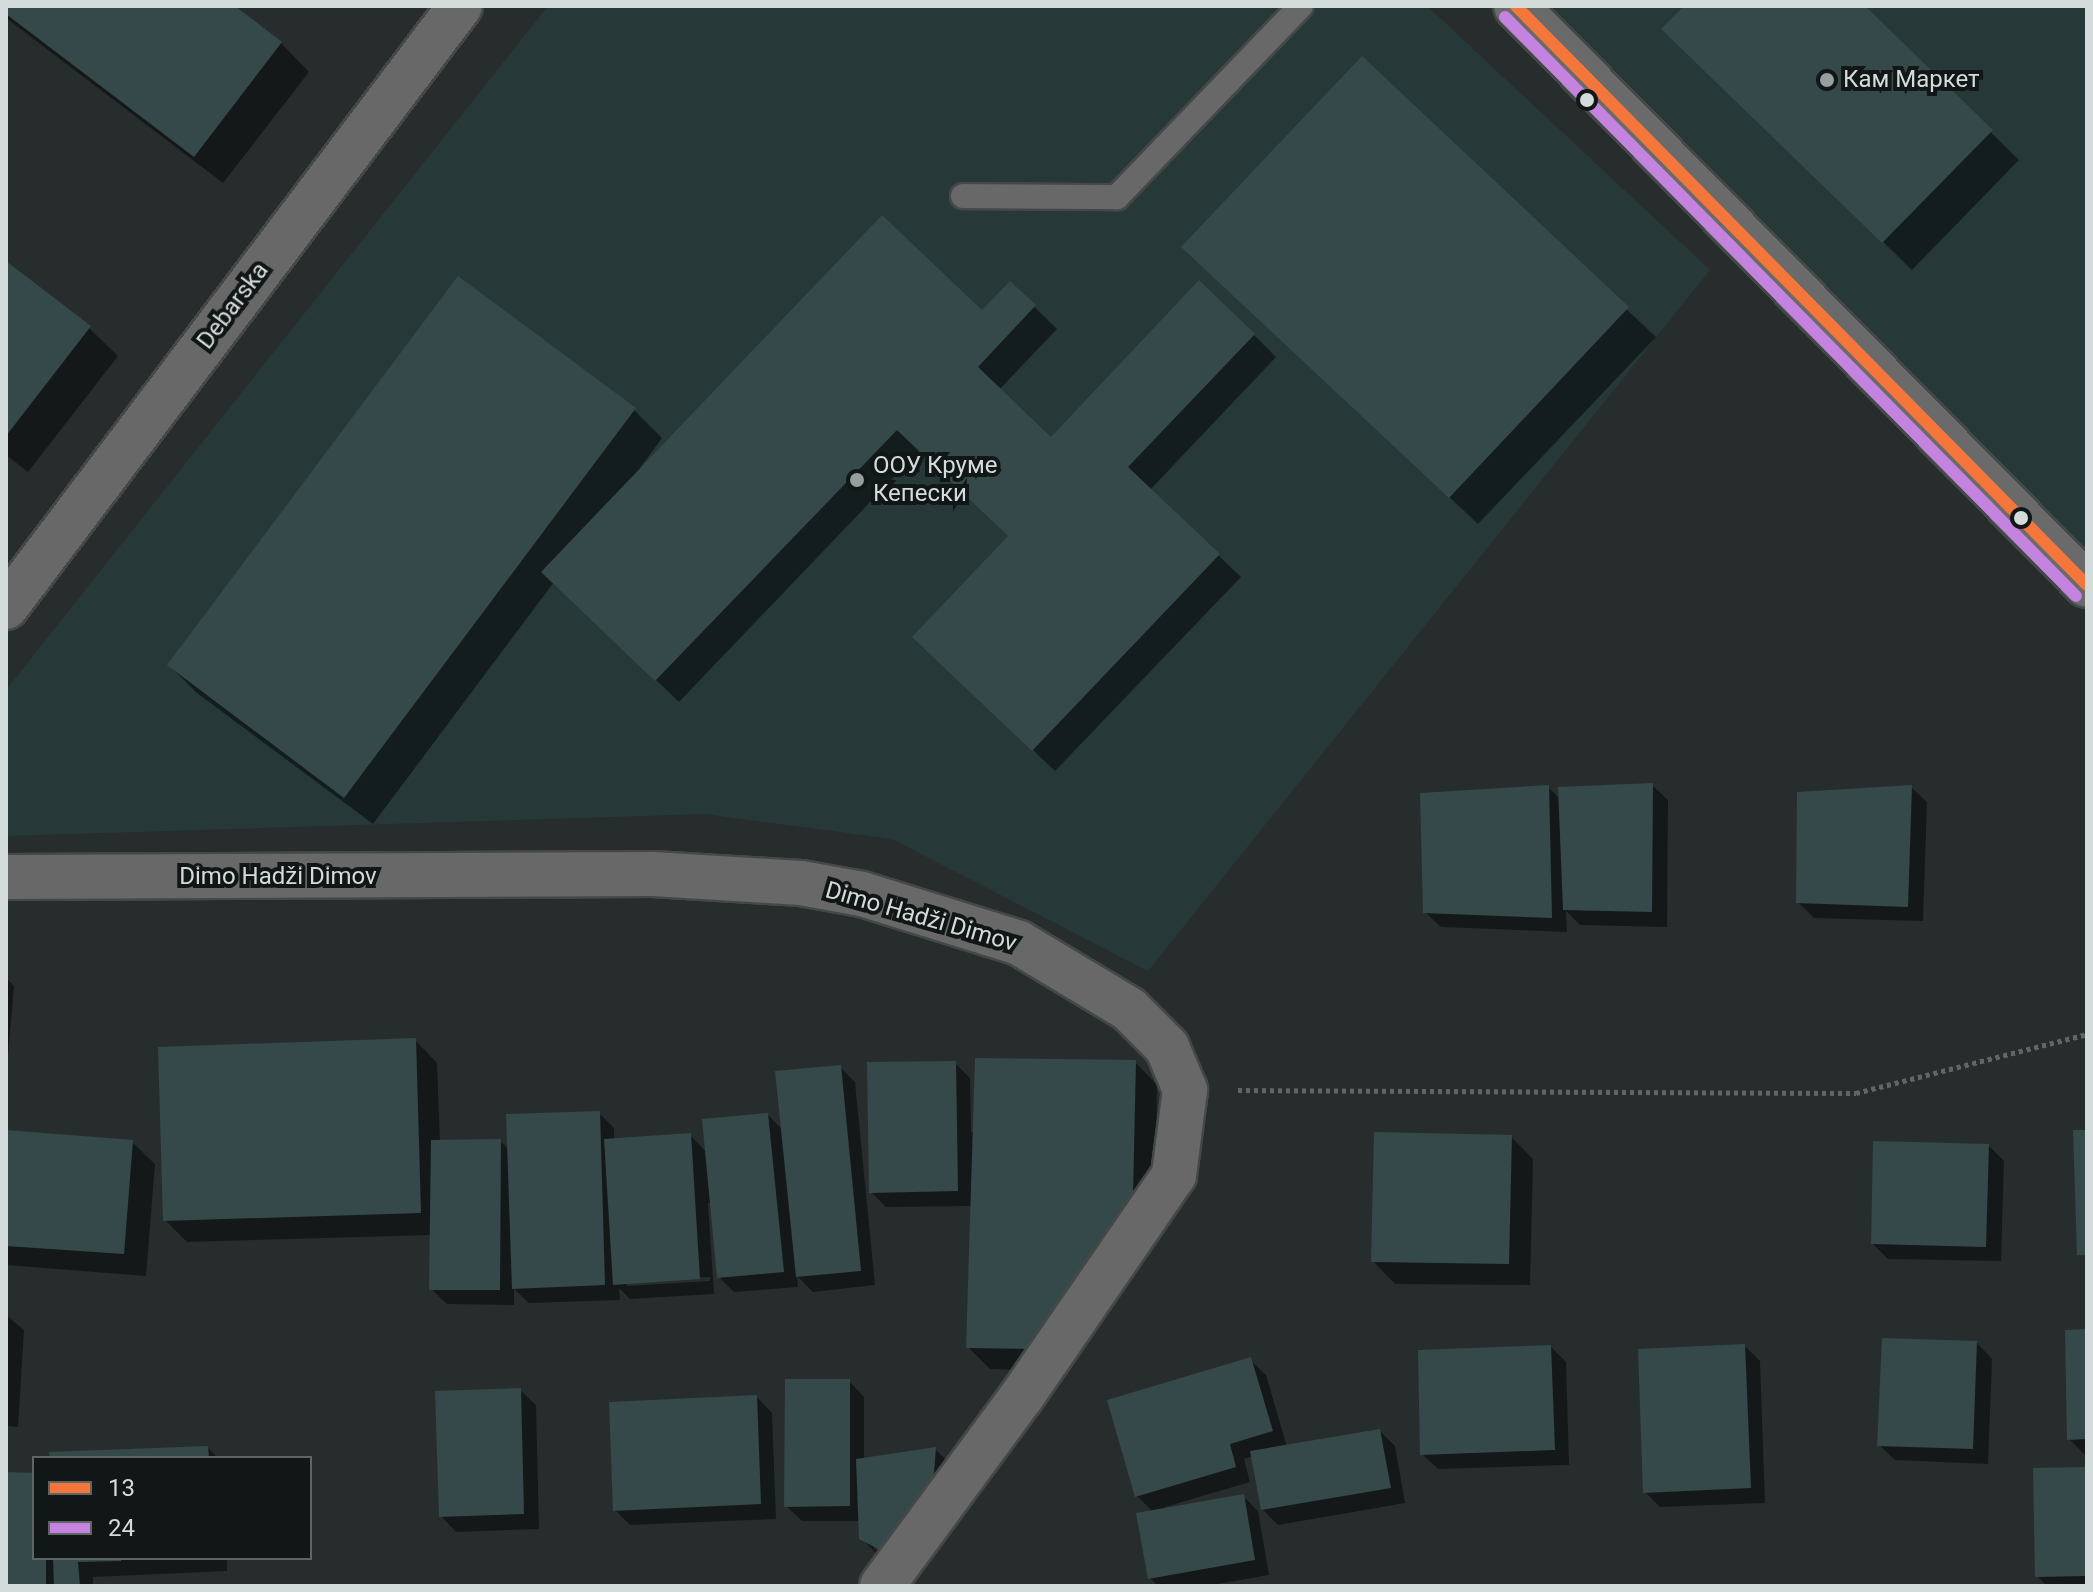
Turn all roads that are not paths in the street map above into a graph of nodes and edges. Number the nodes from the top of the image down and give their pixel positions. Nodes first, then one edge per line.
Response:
1 (1301, 6) edge
2 (1516, 6) edge
3 (444, 12) edge
4 (963, 196) dead end
5 (2087, 585) edge
6 (6, 607) edge
7 (6, 877) edge
8 (882, 1586) edge

1 - 4 lane
2 - 5 street
3 - 6 street, Debarska
7 - 8 street, Dimo Hadži Dimov

